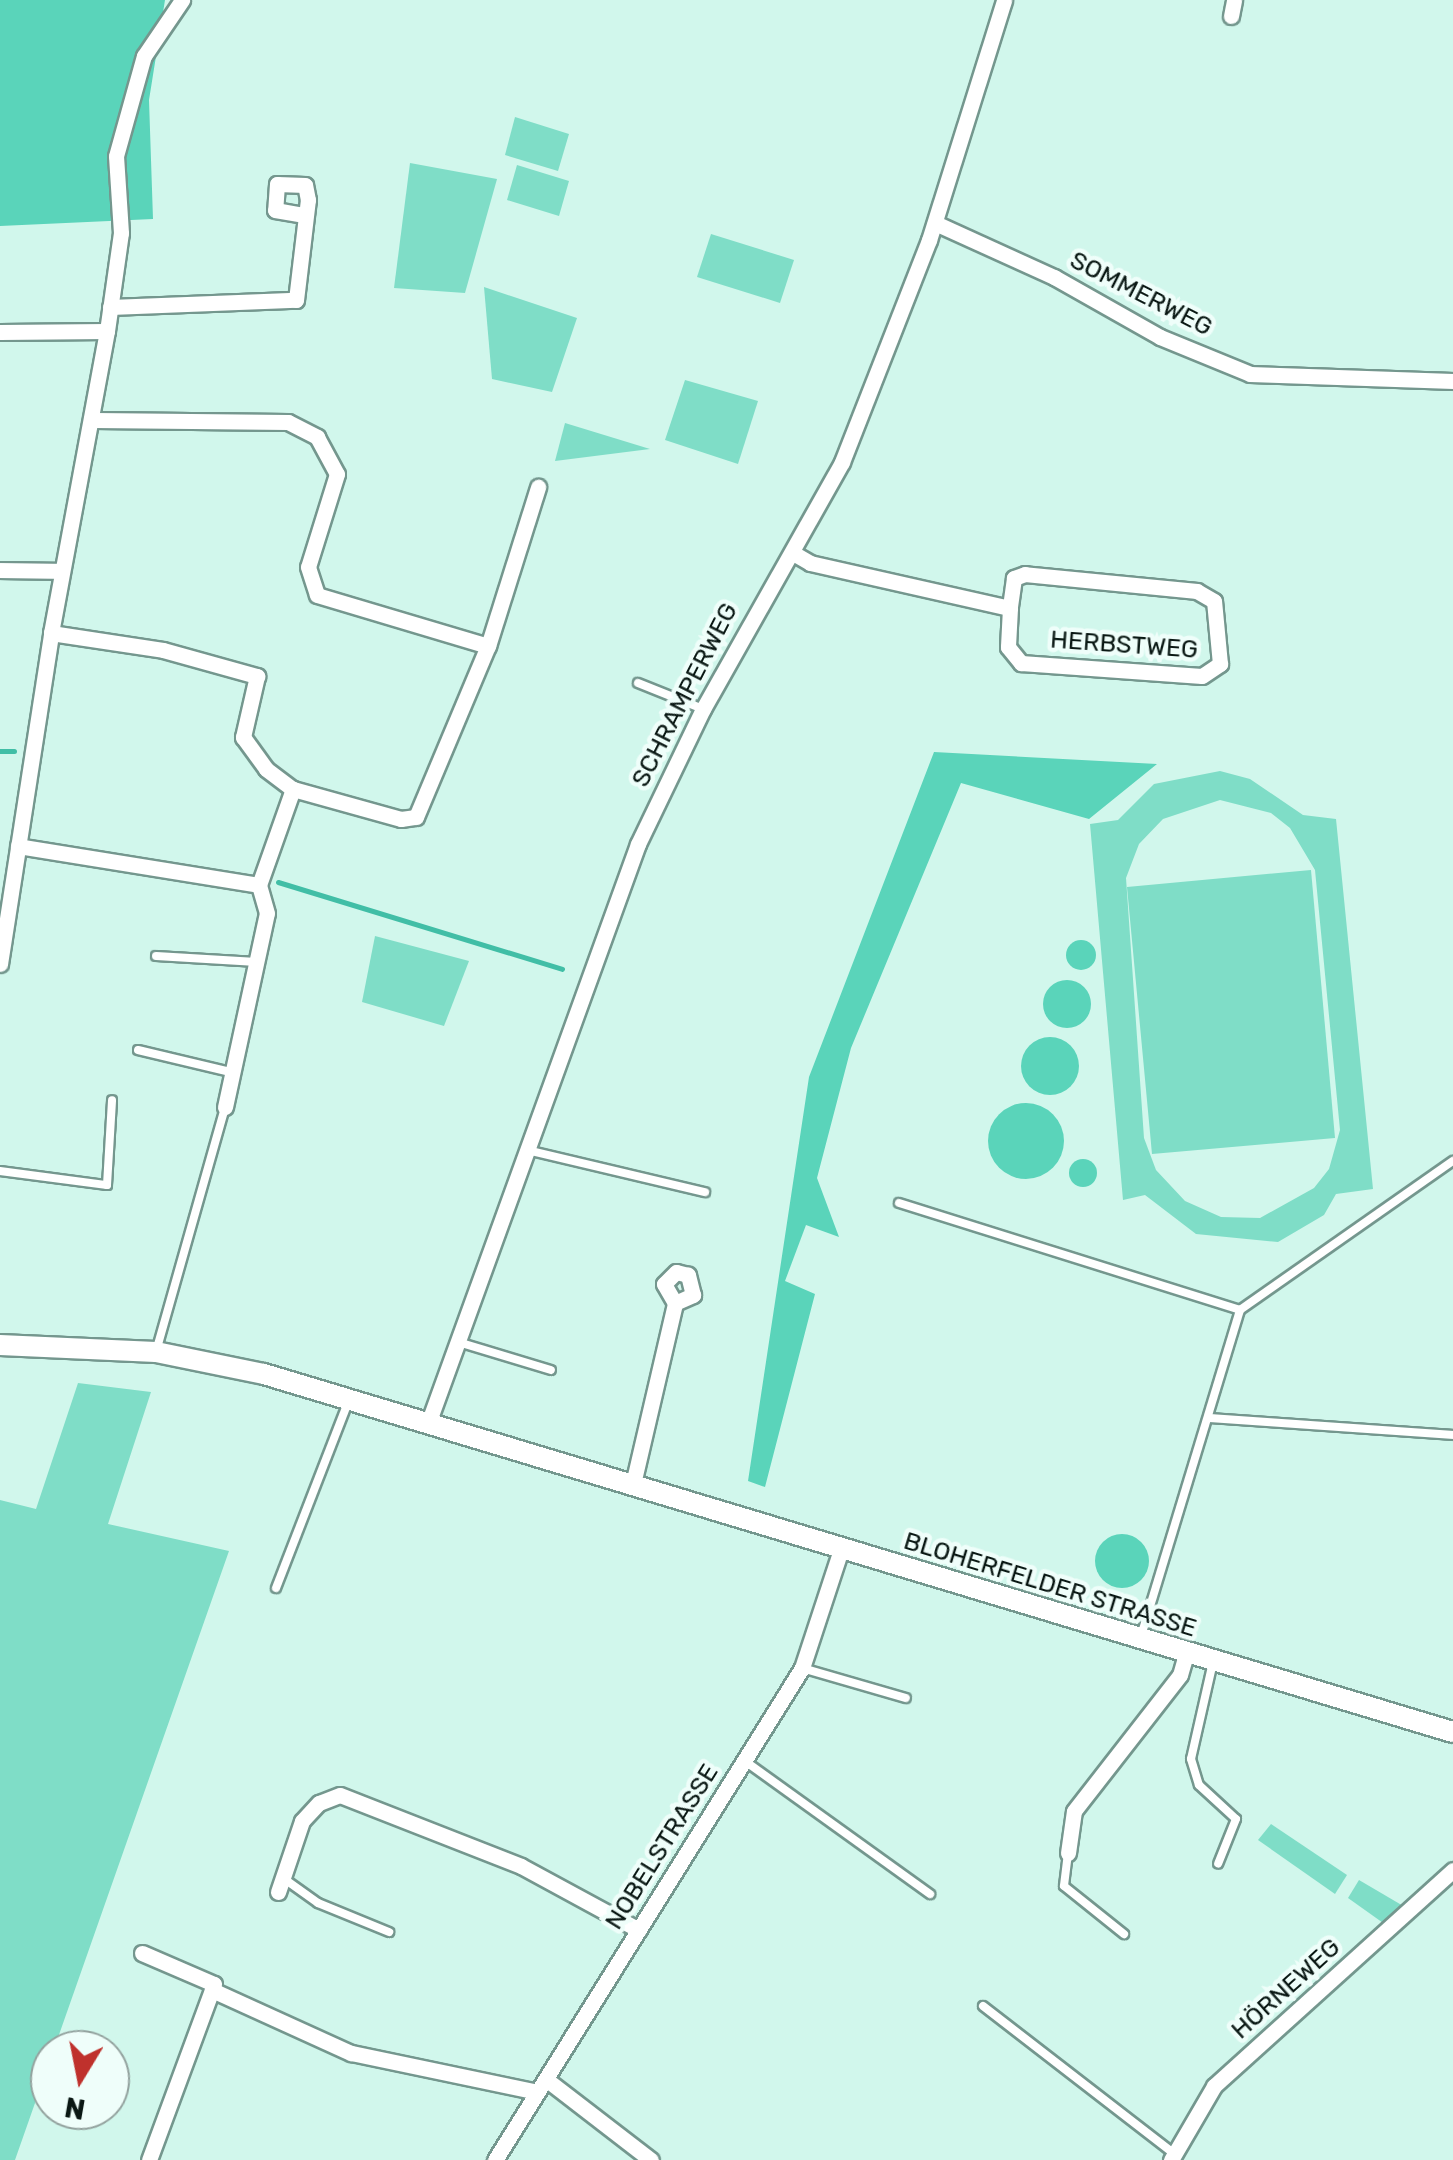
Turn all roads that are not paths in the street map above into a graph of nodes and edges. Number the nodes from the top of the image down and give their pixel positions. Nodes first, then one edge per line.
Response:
1 (182, 0) edge
2 (1004, 0) edge
3 (302, 215) dead end
4 (934, 223) junction
5 (110, 307) junction
6 (108, 331) junction
7 (0, 332) edge
8 (1453, 381) edge
9 (94, 420) junction
10 (538, 487) dead end
11 (793, 553) junction
12 (0, 570) edge
13 (62, 571) junction
14 (1010, 608) junction
15 (51, 633) junction
16 (488, 646) junction
17 (638, 683) dead end
18 (703, 708) junction
19 (293, 789) junction
20 (18, 846) junction
21 (259, 884) junction
22 (6, 892) edge
23 (156, 956) dead end
24 (258, 962) junction
25 (0, 964) edge
26 (138, 1050) dead end
27 (230, 1072) junction
28 (112, 1100) dead end
29 (225, 1107) joint
30 (528, 1150) junction
31 (1453, 1162) edge
32 (0, 1172) edge
33 (705, 1192) dead end
34 (899, 1203) dead end
35 (675, 1303) dead end
36 (1240, 1310) junction
37 (458, 1342) junction
38 (0, 1345) edge
39 (156, 1352) junction
40 (551, 1370) dead end
41 (349, 1398) junction
42 (1210, 1418) junction
43 (429, 1421) junction
44 (1453, 1435) edge
45 (633, 1484) junction
46 (842, 1546) junction
47 (276, 1588) dead end
48 (1140, 1639) junction
49 (1186, 1654) junction
50 (1213, 1662) junction
51 (802, 1668) junction
52 (906, 1698) dead end
53 (1453, 1732) edge
54 (745, 1761) junction
55 (1068, 1852) joint
56 (1218, 1864) dead end
57 (1453, 1870) edge
58 (280, 1885) joint
59 (930, 1894) dead end
60 (638, 1930) junction
61 (389, 1932) dead end
62 (1124, 1934) dead end
63 (142, 1953) dead end
64 (212, 1990) junction
65 (983, 2006) dead end
66 (542, 2086) junction
67 (1172, 2157) edge
68 (149, 2160) edge
69 (494, 2160) edge
70 (651, 2160) edge

1 - 5 street
2 - 4 street, SCHRAMPERWEG
3 - 5 street
4 - 8 street, SOMMERWEG
4 - 11 street, SCHRAMPERWEG
5 - 6 street
6 - 7 street
6 - 9 street
9 - 13 street
9 - 16 street
10 - 16 street
11 - 14 street
11 - 18 street, SCHRAMPERWEG
12 - 13 street
13 - 15 street
14 - 14 street, HERBSTWEG
15 - 19 street
15 - 20 street
16 - 19 street
17 - 18 lane
18 - 30 street, SCHRAMPERWEG
19 - 21 street
20 - 21 street
20 - 22 street
21 - 24 street
22 - 25 street
23 - 24 lane
24 - 27 street
26 - 27 lane
27 - 29 street
28 - 32 lane
29 - 39 lane
30 - 33 lane
30 - 37 street, SCHRAMPERWEG
31 - 36 lane
34 - 36 lane
35 - 45 street
36 - 42 lane
37 - 40 lane
37 - 43 street, SCHRAMPERWEG
38 - 39 street, BLOHERFELDER STRASSE
39 - 41 street, BLOHERFELDER STRASSE
41 - 43 street, BLOHERFELDER STRASSE
41 - 47 lane
42 - 44 lane
42 - 48 lane
43 - 45 street, BLOHERFELDER STRASSE
45 - 46 street, BLOHERFELDER STRASSE
46 - 48 street, BLOHERFELDER STRASSE
46 - 51 street, NOBELSTRASSE
48 - 49 street, BLOHERFELDER STRASSE
49 - 50 street, BLOHERFELDER STRASSE
49 - 55 street
50 - 53 street, BLOHERFELDER STRASSE
50 - 56 lane
51 - 52 lane
51 - 54 street, NOBELSTRASSE
54 - 59 lane
54 - 60 street, NOBELSTRASSE
55 - 62 lane
57 - 67 street, HÖRNEWEG
58 - 60 street
58 - 61 lane
60 - 66 street, NOBELSTRASSE
63 - 64 street
64 - 66 street
64 - 68 street
65 - 67 lane
66 - 69 street, NOBELSTRASSE
66 - 70 street

